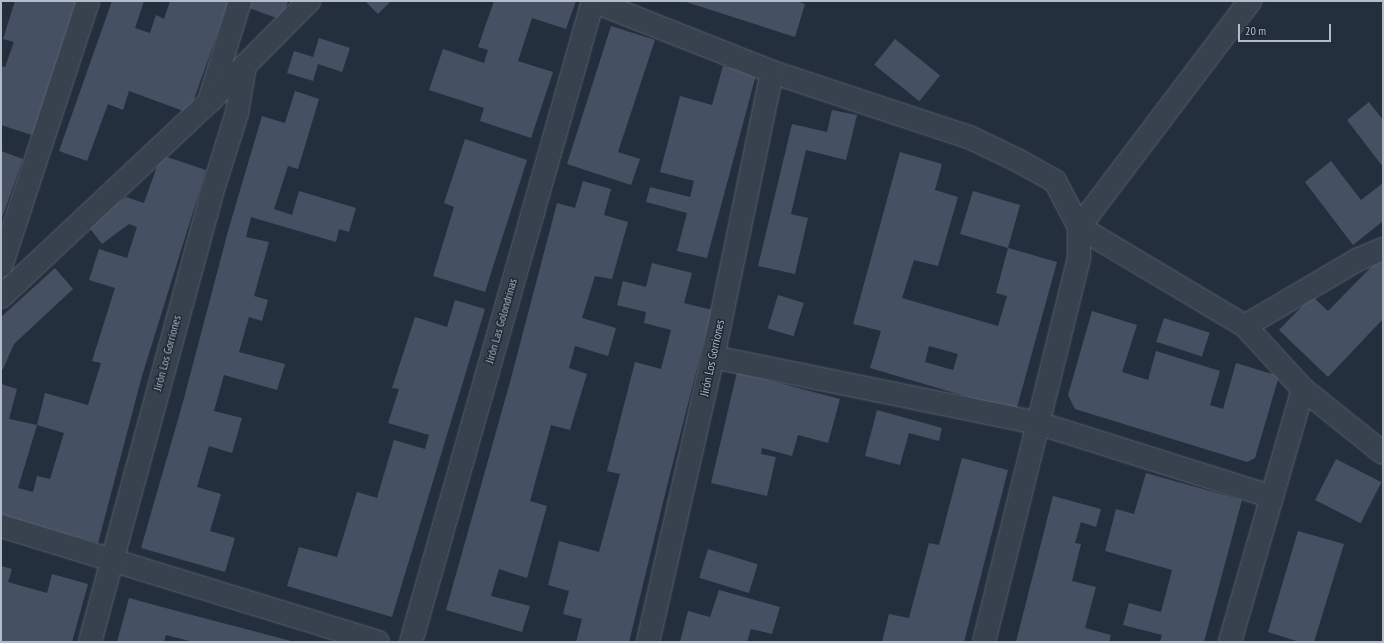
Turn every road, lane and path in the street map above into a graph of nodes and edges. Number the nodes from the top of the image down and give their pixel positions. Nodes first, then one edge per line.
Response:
1 (88, 1) edge
2 (240, 1) edge
3 (309, 1) edge
4 (593, 1) edge
5 (1250, 1) edge
6 (245, 65) junction
7 (772, 72) junction
8 (210, 101) junction
9 (1079, 226) junction
10 (1383, 249) edge
11 (1, 266) edge
12 (1, 297) edge
13 (1245, 326) junction
14 (713, 358) junction
15 (1303, 389) junction
16 (1038, 423) junction
17 (1383, 453) edge
18 (1272, 497) junction
19 (1, 526) edge
20 (111, 561) junction
21 (90, 642) edge
22 (378, 642) edge
23 (411, 642) edge
24 (648, 642) edge
25 (984, 642) edge
26 (1230, 642) edge

1 - 11 street
2 - 8 street
3 - 6 street
4 - 7 street
4 - 23 street, Jirón Las Golondrinas
5 - 9 street
6 - 8 street
6 - 20 street, Jirón Los Gorriones
7 - 9 street
7 - 14 street, Jirón Los Gorriones
8 - 12 street
9 - 13 street
9 - 16 street
10 - 13 street
13 - 15 street
14 - 16 street
14 - 24 street, Jirón Los Gorriones
15 - 17 street
15 - 18 street
16 - 18 street
16 - 25 street
18 - 26 street
19 - 20 street
20 - 21 street, Jirón Los Gorriones
20 - 22 street

